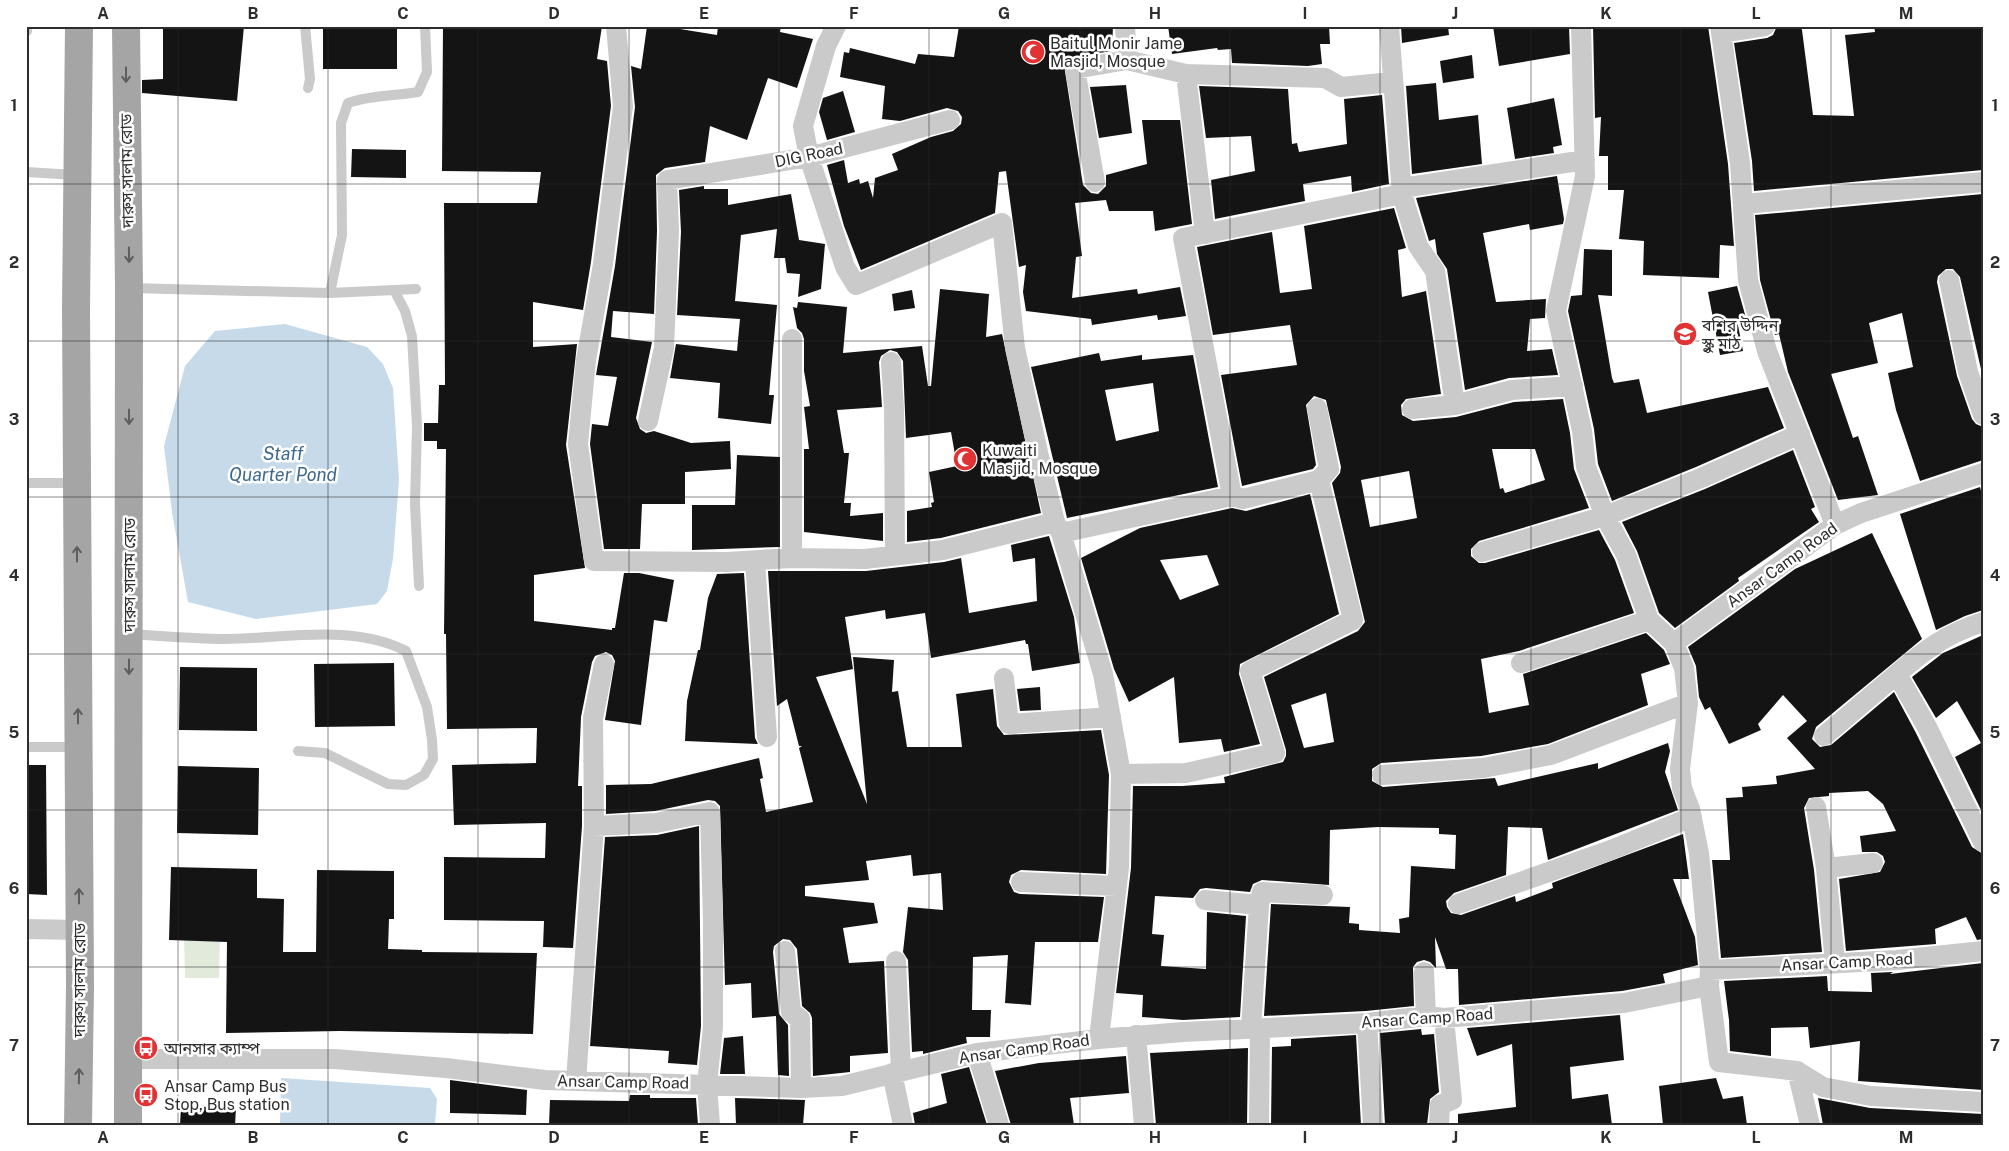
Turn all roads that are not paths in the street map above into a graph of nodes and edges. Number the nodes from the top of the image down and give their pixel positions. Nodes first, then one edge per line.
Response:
1 (79, 26) edge
2 (126, 26) edge
3 (305, 26) edge
4 (425, 26) edge
5 (616, 26) edge
6 (836, 26) edge
7 (1125, 26) edge
8 (1389, 26) edge
9 (1581, 26) edge
10 (1765, 26) edge
11 (1720, 29) edge
12 (1128, 60) junction
13 (1186, 74) junction
14 (1392, 82) junction
15 (308, 88) dead end
16 (950, 120) dead end
17 (809, 157) junction
18 (1585, 160) junction
19 (26, 172) edge
20 (78, 175) junction
21 (1096, 182) dead end
22 (1983, 182) edge
23 (1402, 191) junction
24 (1744, 204) junction
25 (1205, 234) junction
26 (1949, 280) dead end
27 (129, 288) junction
28 (416, 289) dead end
29 (394, 290) junction
30 (330, 293) junction
31 (792, 339) dead end
32 (891, 362) dead end
33 (1573, 386) junction
34 (1455, 405) junction
35 (1317, 408) dead end
36 (1412, 409) dead end
37 (1983, 415) edge
38 (648, 421) dead end
39 (1800, 434) junction
40 (1983, 473) edge
41 (1319, 480) junction
42 (26, 483) edge
43 (77, 483) junction
44 (1232, 496) junction
45 (1606, 516) junction
46 (1835, 525) junction
47 (1058, 527) junction
48 (1482, 552) dead end
49 (895, 556) junction
50 (792, 558) junction
51 (755, 561) junction
52 (419, 586) dead end
53 (1649, 620) junction
54 (1983, 622) edge
55 (129, 634) junction
56 (1674, 643) junction
57 (1521, 663) dead end
58 (604, 664) dead end
59 (1897, 674) junction
60 (1004, 678) dead end
61 (1688, 703) junction
62 (1111, 717) junction
63 (1824, 736) dead end
64 (767, 737) dead end
65 (26, 747) edge
66 (79, 747) junction
67 (298, 751) dead end
68 (1121, 774) junction
69 (1382, 775) dead end
70 (1816, 807) dead end
71 (1692, 817) junction
72 (594, 826) junction
73 (1983, 842) edge
74 (1873, 863) dead end
75 (1826, 868) junction
76 (1021, 882) dead end
77 (1117, 886) junction
78 (1323, 895) dead end
79 (1205, 900) dead end
80 (1458, 904) dead end
81 (1259, 905) junction
82 (26, 929) edge
83 (79, 930) junction
84 (785, 951) dead end
85 (1983, 951) edge
86 (896, 961) dead end
87 (1835, 963) junction
88 (1424, 972) dead end
89 (1710, 978) junction
90 (1435, 1017) junction
91 (1367, 1023) junction
92 (1255, 1028) junction
93 (1136, 1035) junction
94 (1099, 1039) junction
95 (977, 1052) junction
96 (130, 1059) junction
97 (1797, 1071) junction
98 (897, 1072) junction
99 (576, 1081) junction
100 (707, 1084) junction
101 (801, 1088) junction
102 (1983, 1102) edge
103 (78, 1125) edge
104 (128, 1125) edge
105 (710, 1125) edge
106 (904, 1125) edge
107 (999, 1125) edge
108 (1144, 1125) edge
109 (1259, 1125) edge
110 (1373, 1125) edge
111 (1439, 1125) edge
112 (1810, 1125) edge

1 - 20 main road, দারুস সালাম রোড
2 -> 27 main road, দারুস সালাম রোড
3 - 15 lane
4 - 30 lane
5 - 51 street
6 - 17 street
7 - 12 street
8 - 14 street
9 - 18 street
10 - 11 street
11 - 24 street
12 - 13 street
12 - 21 street
13 - 14 street
13 - 25 street
14 - 23 street
16 - 17 street, DIG Road
17 - 38 street, DIG Road
17 - 47 street
18 - 23 street
18 - 33 street
19 - 20 lane
20 - 43 main road, দারুস সালাম রোড
22 - 24 street
23 - 25 street
23 - 34 street
24 - 39 street
25 - 44 street
26 - 37 street
27 - 30 lane
27 -> 55 main road, দারুস সালাম রোড
28 - 29 lane
29 - 30 lane
29 - 52 lane
31 - 50 street
32 - 49 street
33 - 34 street
33 - 45 street
34 - 36 street
35 - 41 street
39 - 45 street
39 - 46 street
40 - 46 street, Ansar Camp Road
41 - 44 street
41 - 68 street
42 - 43 lane
66 -> 43 main road, দারুস সালাম রোড
44 - 47 street
45 - 48 street
45 - 53 street
46 - 56 street, Ansar Camp Road
47 - 49 street
47 - 62 street
49 - 50 street
50 - 51 street
51 - 64 street
53 - 56 street
53 - 57 street
54 - 59 street
55 - 67 lane
55 -> 96 main road, দারুস সালাম রোড
56 - 61 street
58 - 72 street
59 - 63 street
59 - 73 street
60 - 62 street
61 - 69 street
61 - 71 street
62 - 68 street
65 - 66 lane
83 -> 66 main road, দারুস সালাম রোড
68 - 77 street
70 - 75 street
71 - 80 street
71 - 89 street
72 - 99 street
72 - 100 street
74 - 75 street
75 - 87 street
76 - 77 street
77 - 94 street
78 - 81 street
79 - 81 street
81 - 92 street
82 - 83 street
103 -> 83 main road, দারুস সালাম রোড
84 - 101 street
85 - 87 street, Ansar Camp Road
86 - 98 street
87 - 89 street, Ansar Camp Road
88 - 90 street
89 - 90 street, Ansar Camp Road
89 - 97 street
90 - 91 street, Ansar Camp Road
90 - 111 street
91 - 92 street, Ansar Camp Road
91 - 110 street
92 - 93 street, Ansar Camp Road
92 - 109 street
93 - 94 street, Ansar Camp Road
93 - 108 street
94 - 95 street, Ansar Camp Road
95 - 98 street, Ansar Camp Road
95 - 107 street
96 - 99 street, Ansar Camp Road
96 - 104 main road, দারুস সালাম রোড
97 - 102 street
97 - 112 street
98 - 101 street, Ansar Camp Road
98 - 106 street
99 - 100 street, Ansar Camp Road
100 - 101 street, Ansar Camp Road
100 - 105 street

